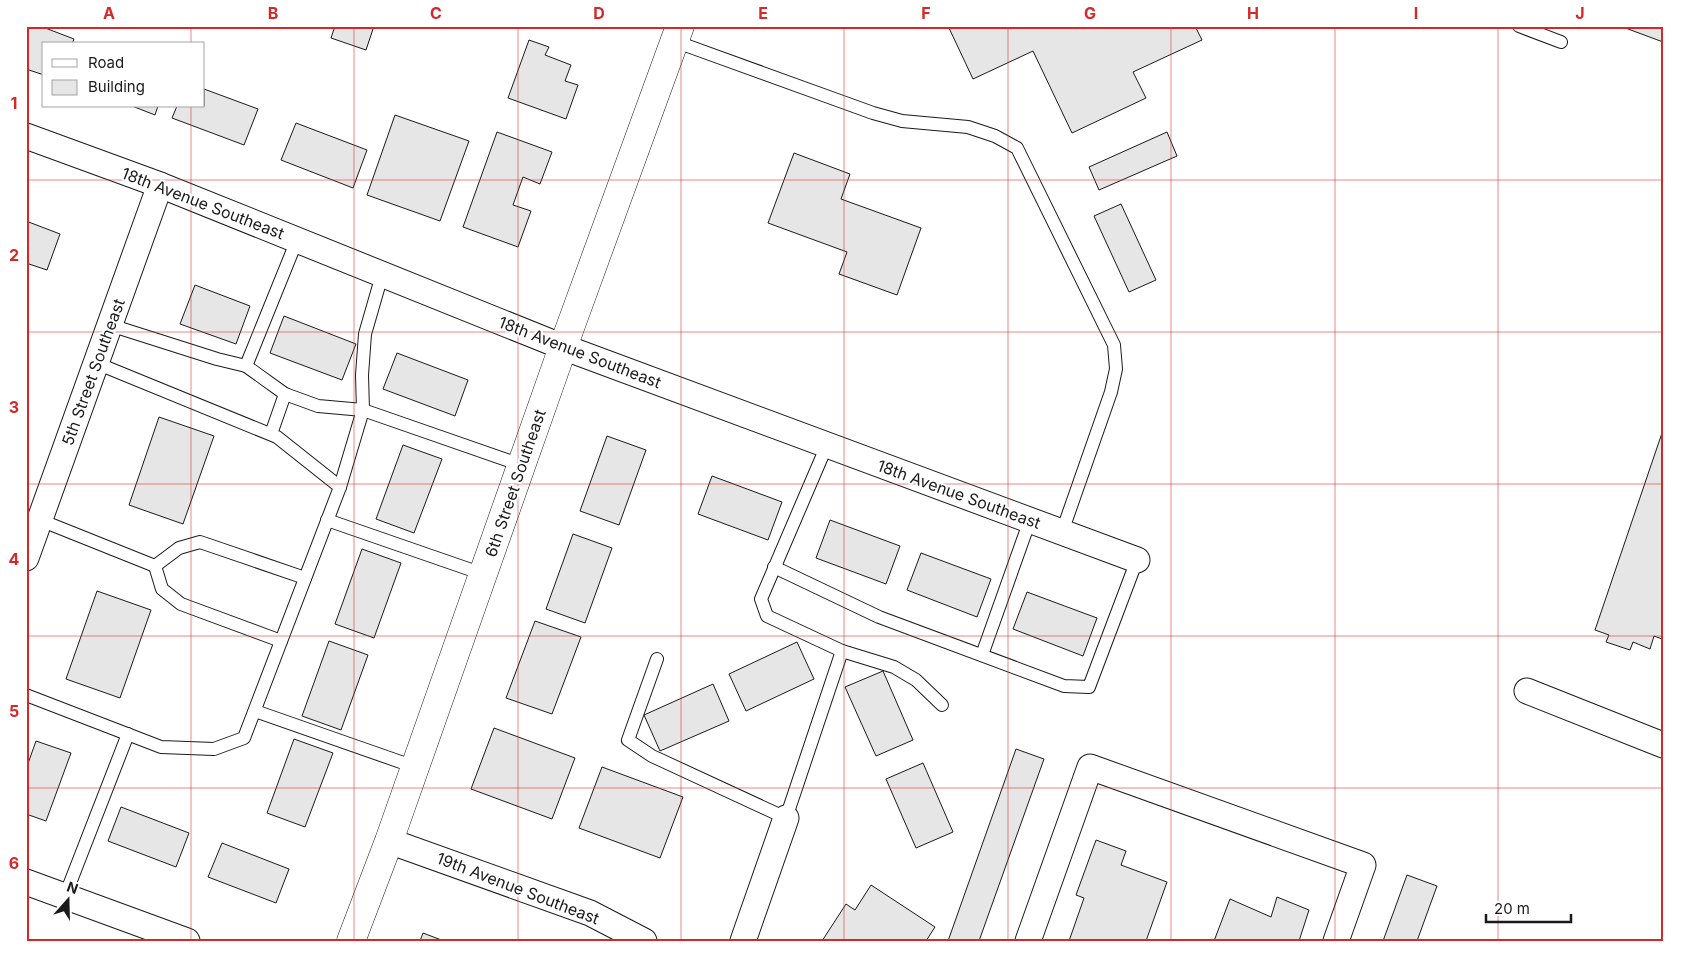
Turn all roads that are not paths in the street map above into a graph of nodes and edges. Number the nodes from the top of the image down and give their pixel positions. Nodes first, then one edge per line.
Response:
1 (1518, 26) edge
2 (677, 34) edge
3 (1560, 42) dead end
4 (26, 136) edge
5 (160, 185) junction
6 (297, 240) junction
7 (382, 274) junction
8 (110, 325) junction
9 (563, 347) junction
10 (96, 363) junction
11 (246, 366) junction
12 (286, 394) junction
13 (363, 410) junction
14 (271, 434) junction
15 (827, 445) junction
16 (521, 465) junction
17 (340, 487) junction
18 (40, 520) junction
19 (327, 520) junction
20 (1030, 520) junction
21 (1062, 532) junction
22 (26, 558) edge
23 (1136, 560) joint
24 (155, 566) junction
25 (774, 567) junction
26 (483, 574) junction
27 (306, 578) junction
28 (281, 641) junction
29 (842, 651) junction
30 (982, 656) junction
31 (657, 659) dead end
32 (1527, 691) dead end
33 (26, 695) edge
34 (942, 704) dead end
35 (254, 711) junction
36 (128, 734) junction
37 (1663, 745) edge
38 (415, 767) junction
39 (786, 818) junction
40 (389, 841) junction
41 (26, 882) edge
42 (65, 896) junction
43 (616, 934) edge
44 (188, 941) edge
45 (351, 941) edge
46 (644, 941) edge
47 (743, 941) edge
48 (1028, 941) edge
49 (1336, 941) edge

1 - 3 lane
2 - 9 street, 6th Street Southeast
2 - 21 lane
4 - 5 street, 18th Avenue Southeast
5 - 6 street, 18th Avenue Southeast
5 - 8 street, 5th Street Southeast
6 - 7 street, 18th Avenue Southeast
6 - 11 lane
7 - 9 street, 18th Avenue Southeast
7 - 13 lane
8 - 10 street, 5th Street Southeast
8 - 11 lane
9 - 15 street, 18th Avenue Southeast
9 - 16 street, 6th Street Southeast
10 - 14 lane
10 - 18 street, 5th Street Southeast
11 - 12 lane
12 - 13 lane
12 - 14 lane
13 - 16 lane
13 - 17 lane
14 - 17 lane
15 - 20 street, 18th Avenue Southeast
15 - 25 lane
16 - 26 street, 6th Street Southeast
17 - 19 lane
18 - 22 street, 5th Street Southeast
18 - 24 lane
19 - 26 lane
19 - 27 lane
20 - 21 street, 18th Avenue Southeast
20 - 30 lane
21 - 23 street, 18th Avenue Southeast
23 - 30 lane
24 - 27 lane
24 - 28 lane
25 - 29 lane
25 - 30 lane
26 - 38 street, 6th Street Southeast
27 - 28 lane
28 - 35 lane
29 - 34 lane
29 - 39 lane
31 - 39 lane
32 - 37 street
33 - 36 lane
35 - 36 lane
35 - 38 lane
36 - 42 lane
38 - 40 street, 6th Street Southeast
39 - 47 street
40 - 43 street, 19th Avenue Southeast
40 - 45 street, 6th Street Southeast
41 - 42 street
42 - 44 street
43 - 46 street, 19th Avenue Southeast
48 - 49 street

